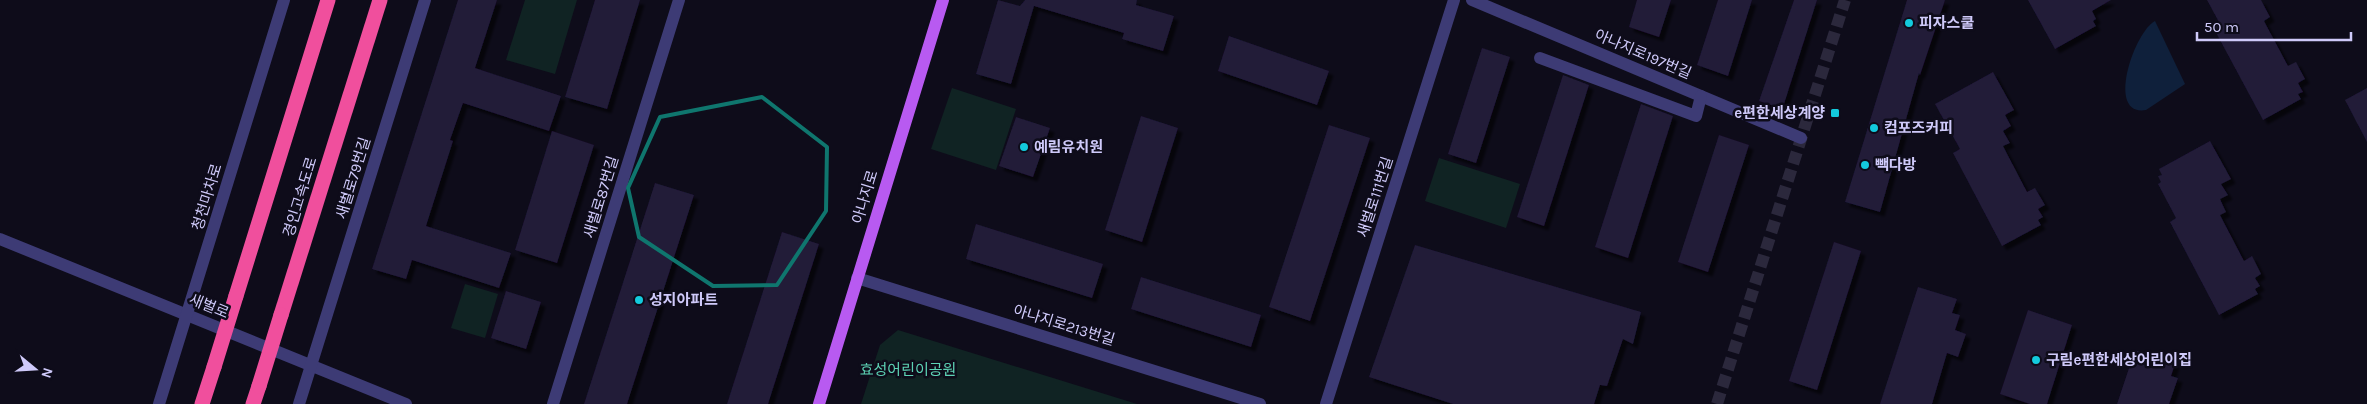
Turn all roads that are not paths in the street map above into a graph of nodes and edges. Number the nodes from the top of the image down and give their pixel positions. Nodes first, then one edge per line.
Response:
1 (284, 0) edge
2 (328, 0) edge
3 (380, 0) edge
4 (425, 0) edge
5 (679, 0) edge
6 (943, 0) edge
7 (1454, 0) edge
8 (1472, 0) edge
9 (1540, 58) dead end
10 (1701, 96) junction
11 (1801, 138) dead end
12 (0, 239) edge
13 (857, 278) junction
14 (187, 315) junction
15 (311, 365) junction
16 (159, 404) edge
17 (202, 404) edge
18 (253, 404) edge
19 (299, 404) edge
20 (406, 404) edge
21 (553, 404) edge
22 (819, 404) edge
23 (1260, 404) edge
24 (1326, 404) edge

1 - 14 street, 청천마차로
2 - 17 highway, bridge
3 - 18 highway, 경인고속도로, bridge
4 - 15 street, 새벌로79번길
5 - 21 street, 새벌로87번길
6 - 13 main road, 아나지로
7 - 24 street, 새벌로111번길
8 - 10 street, 아나지로197번길
9 - 10 street
10 - 11 street, 아나지로197번길
12 - 14 street, 새벌로
13 - 22 main road, 아나지로
13 - 23 street, 아나지로213번길
14 - 15 street, 새벌로
14 - 16 street, 청천마차로
15 - 19 street, 새벌로79번길
15 - 20 street, 새벌로

